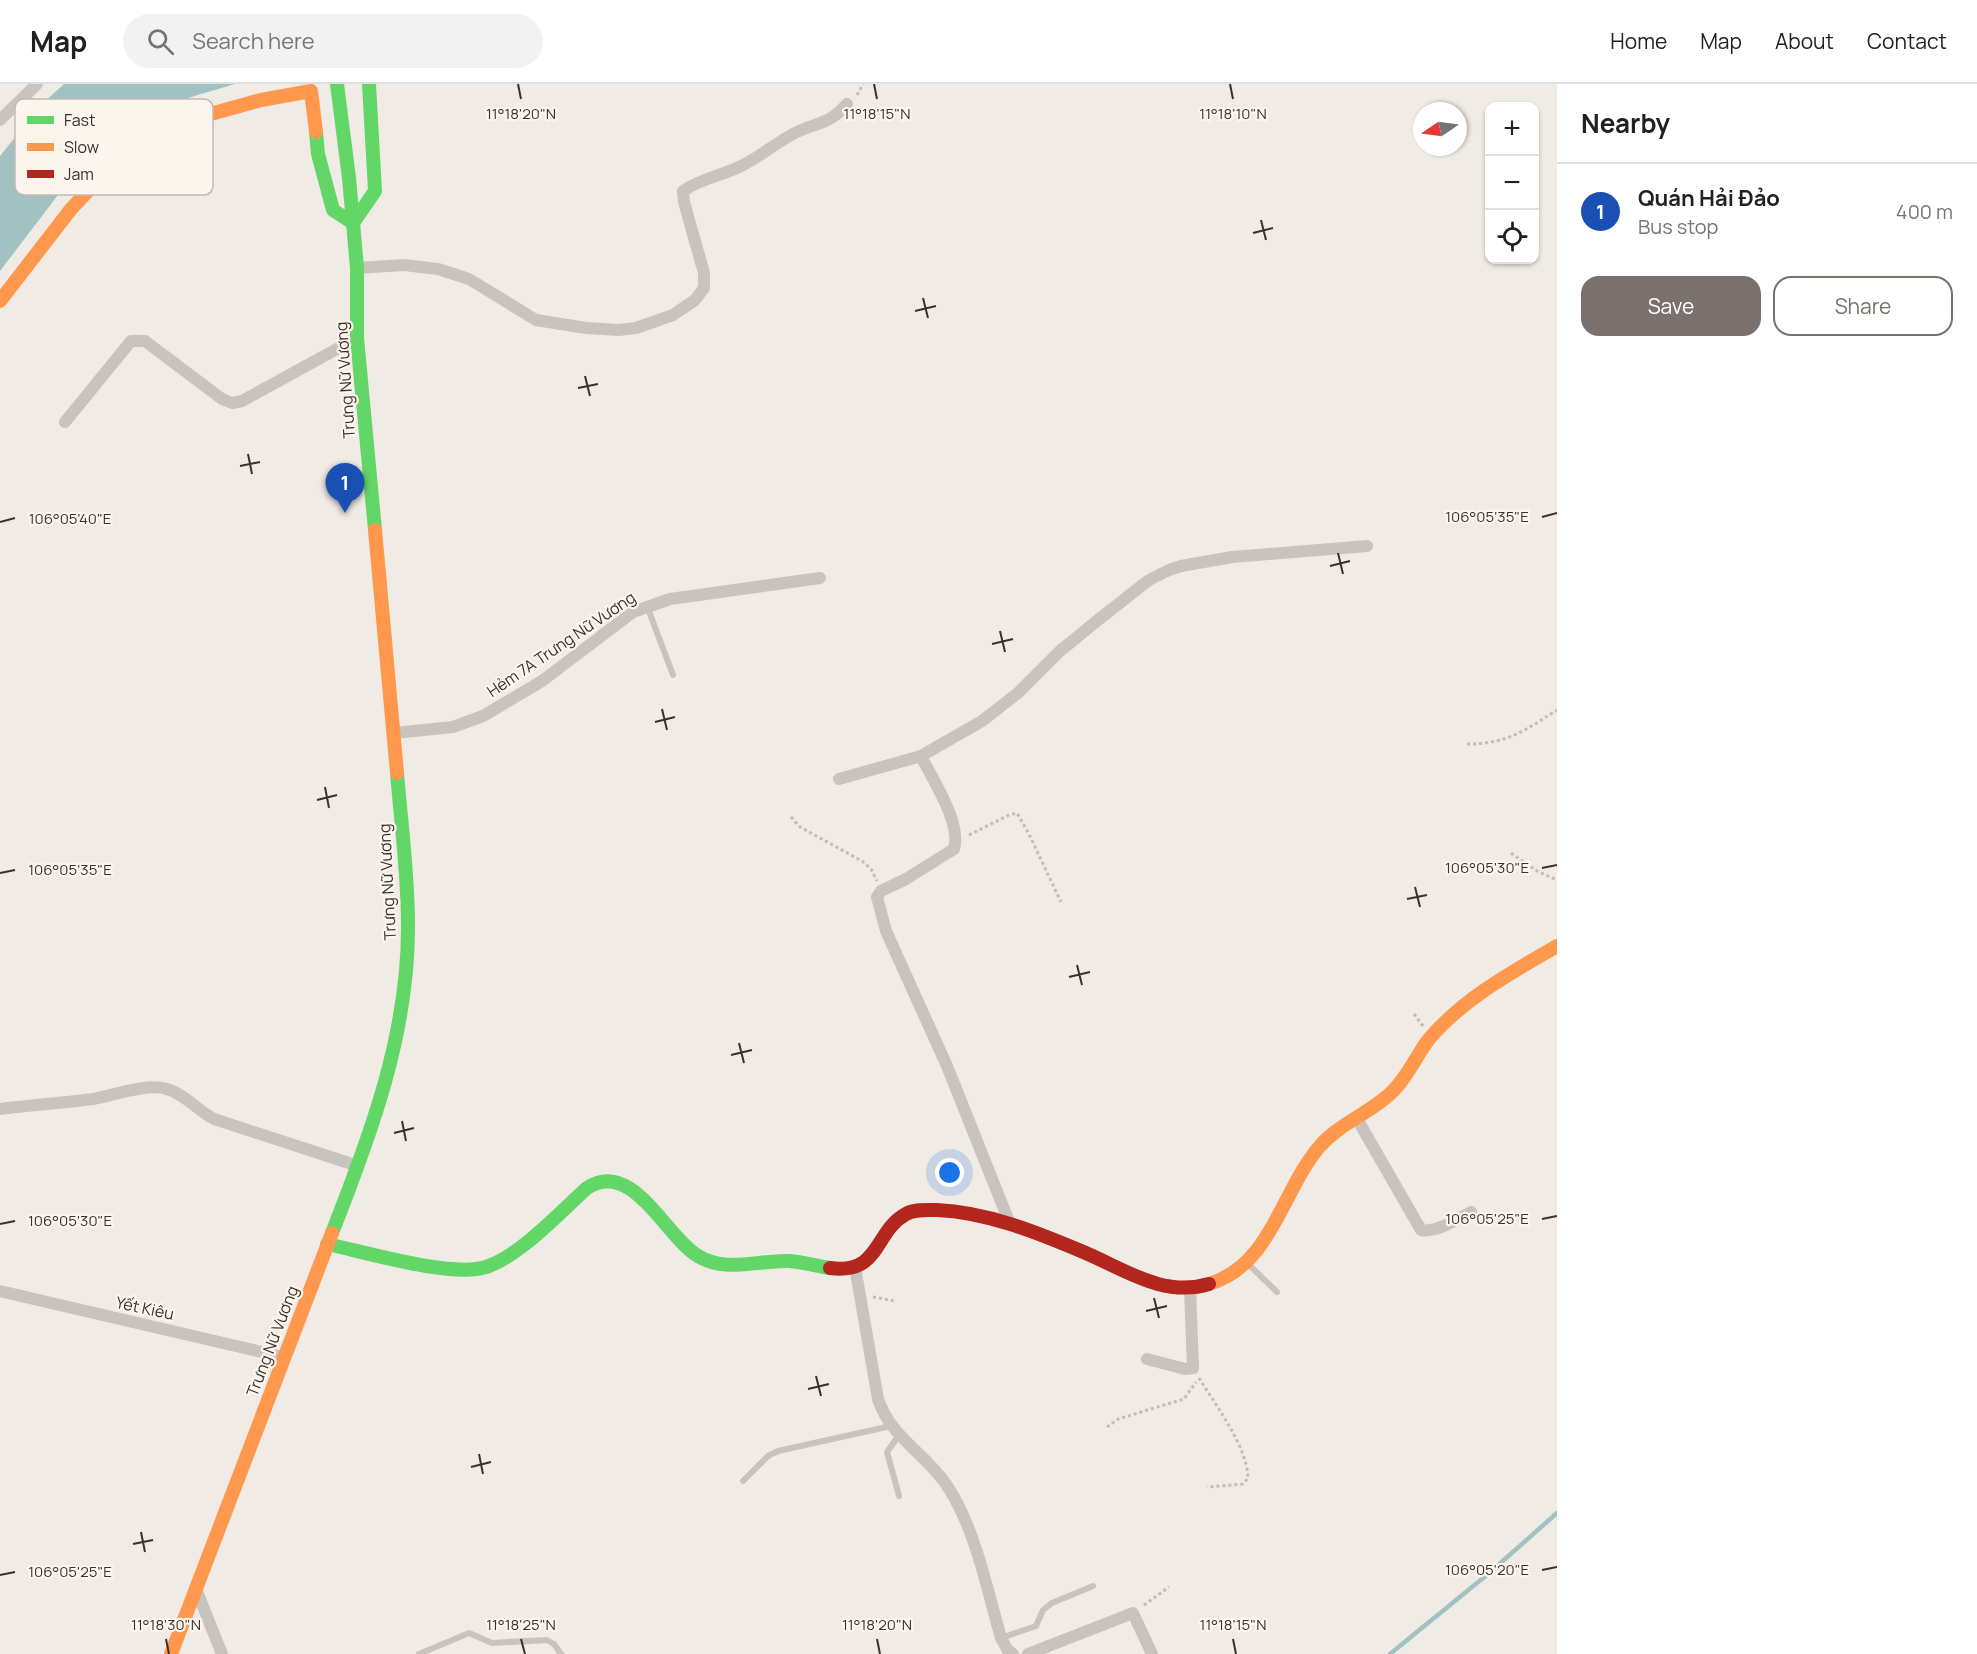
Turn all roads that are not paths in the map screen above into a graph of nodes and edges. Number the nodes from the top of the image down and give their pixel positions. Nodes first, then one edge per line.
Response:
1 (37, 84) edge
2 (337, 84) edge
3 (369, 84) edge
4 (22, 99) edge
5 (847, 104) dead end
6 (15, 105) edge
7 (213, 113) edge
8 (0, 120) edge
9 (84, 195) edge
10 (353, 223) junction
11 (357, 268) junction
12 (0, 301) edge
13 (357, 338) junction
14 (65, 422) dead end
15 (1367, 546) dead end
16 (820, 578) dead end
17 (646, 606) junction
18 (673, 675) dead end
19 (394, 733) junction
20 (921, 756) junction
21 (839, 778) dead end
22 (1557, 946) edge
23 (0, 1109) edge
24 (1356, 1118) junction
25 (358, 1166) junction
26 (1471, 1212) dead end
27 (1010, 1224) junction
28 (327, 1244) junction
29 (1247, 1263) junction
30 (855, 1267) junction
31 (1190, 1288) junction
32 (0, 1292) edge
33 (1277, 1292) dead end
34 (283, 1357) junction
35 (1147, 1359) dead end
36 (895, 1431) junction
37 (743, 1481) dead end
38 (899, 1496) dead end
39 (1093, 1586) dead end
40 (196, 1589) junction
41 (1007, 1649) edge
42 (171, 1654) edge
43 (222, 1654) edge
44 (419, 1654) edge
45 (561, 1654) edge
46 (1028, 1654) edge
47 (1152, 1654) edge

1 - 4 street
2 - 10 street, Trưng Nữ Vương
3 - 10 street
5 - 11 street
6 - 8 street
7 - 10 street
9 - 12 street
10 - 11 street, Trưng Nữ Vương
11 - 13 street, Trưng Nữ Vương
13 - 14 street
13 - 19 street, Trưng Nữ Vương
15 - 20 street
16 - 17 street, Hẻm 7A Trưng Nữ Vương
17 - 18 lane
17 - 19 street, Hẻm 7A Trưng Nữ Vương
19 - 25 street, Trưng Nữ Vương
20 - 21 street
20 - 27 street
22 - 24 street
23 - 25 street
24 - 26 street
24 - 29 street
25 - 28 street, Trưng Nữ Vương
27 - 30 street
27 - 31 street
28 - 30 street
28 - 34 street, Trưng Nữ Vương
29 - 31 street
29 - 33 lane
30 - 36 street
31 - 35 street
32 - 34 street, Yết Kiêu
34 - 40 street, Trưng Nữ Vương
36 - 37 lane
36 - 38 lane
36 - 41 street
39 - 41 lane
40 - 42 street, Trưng Nữ Vương
40 - 43 street
44 - 45 lane
46 - 47 street

